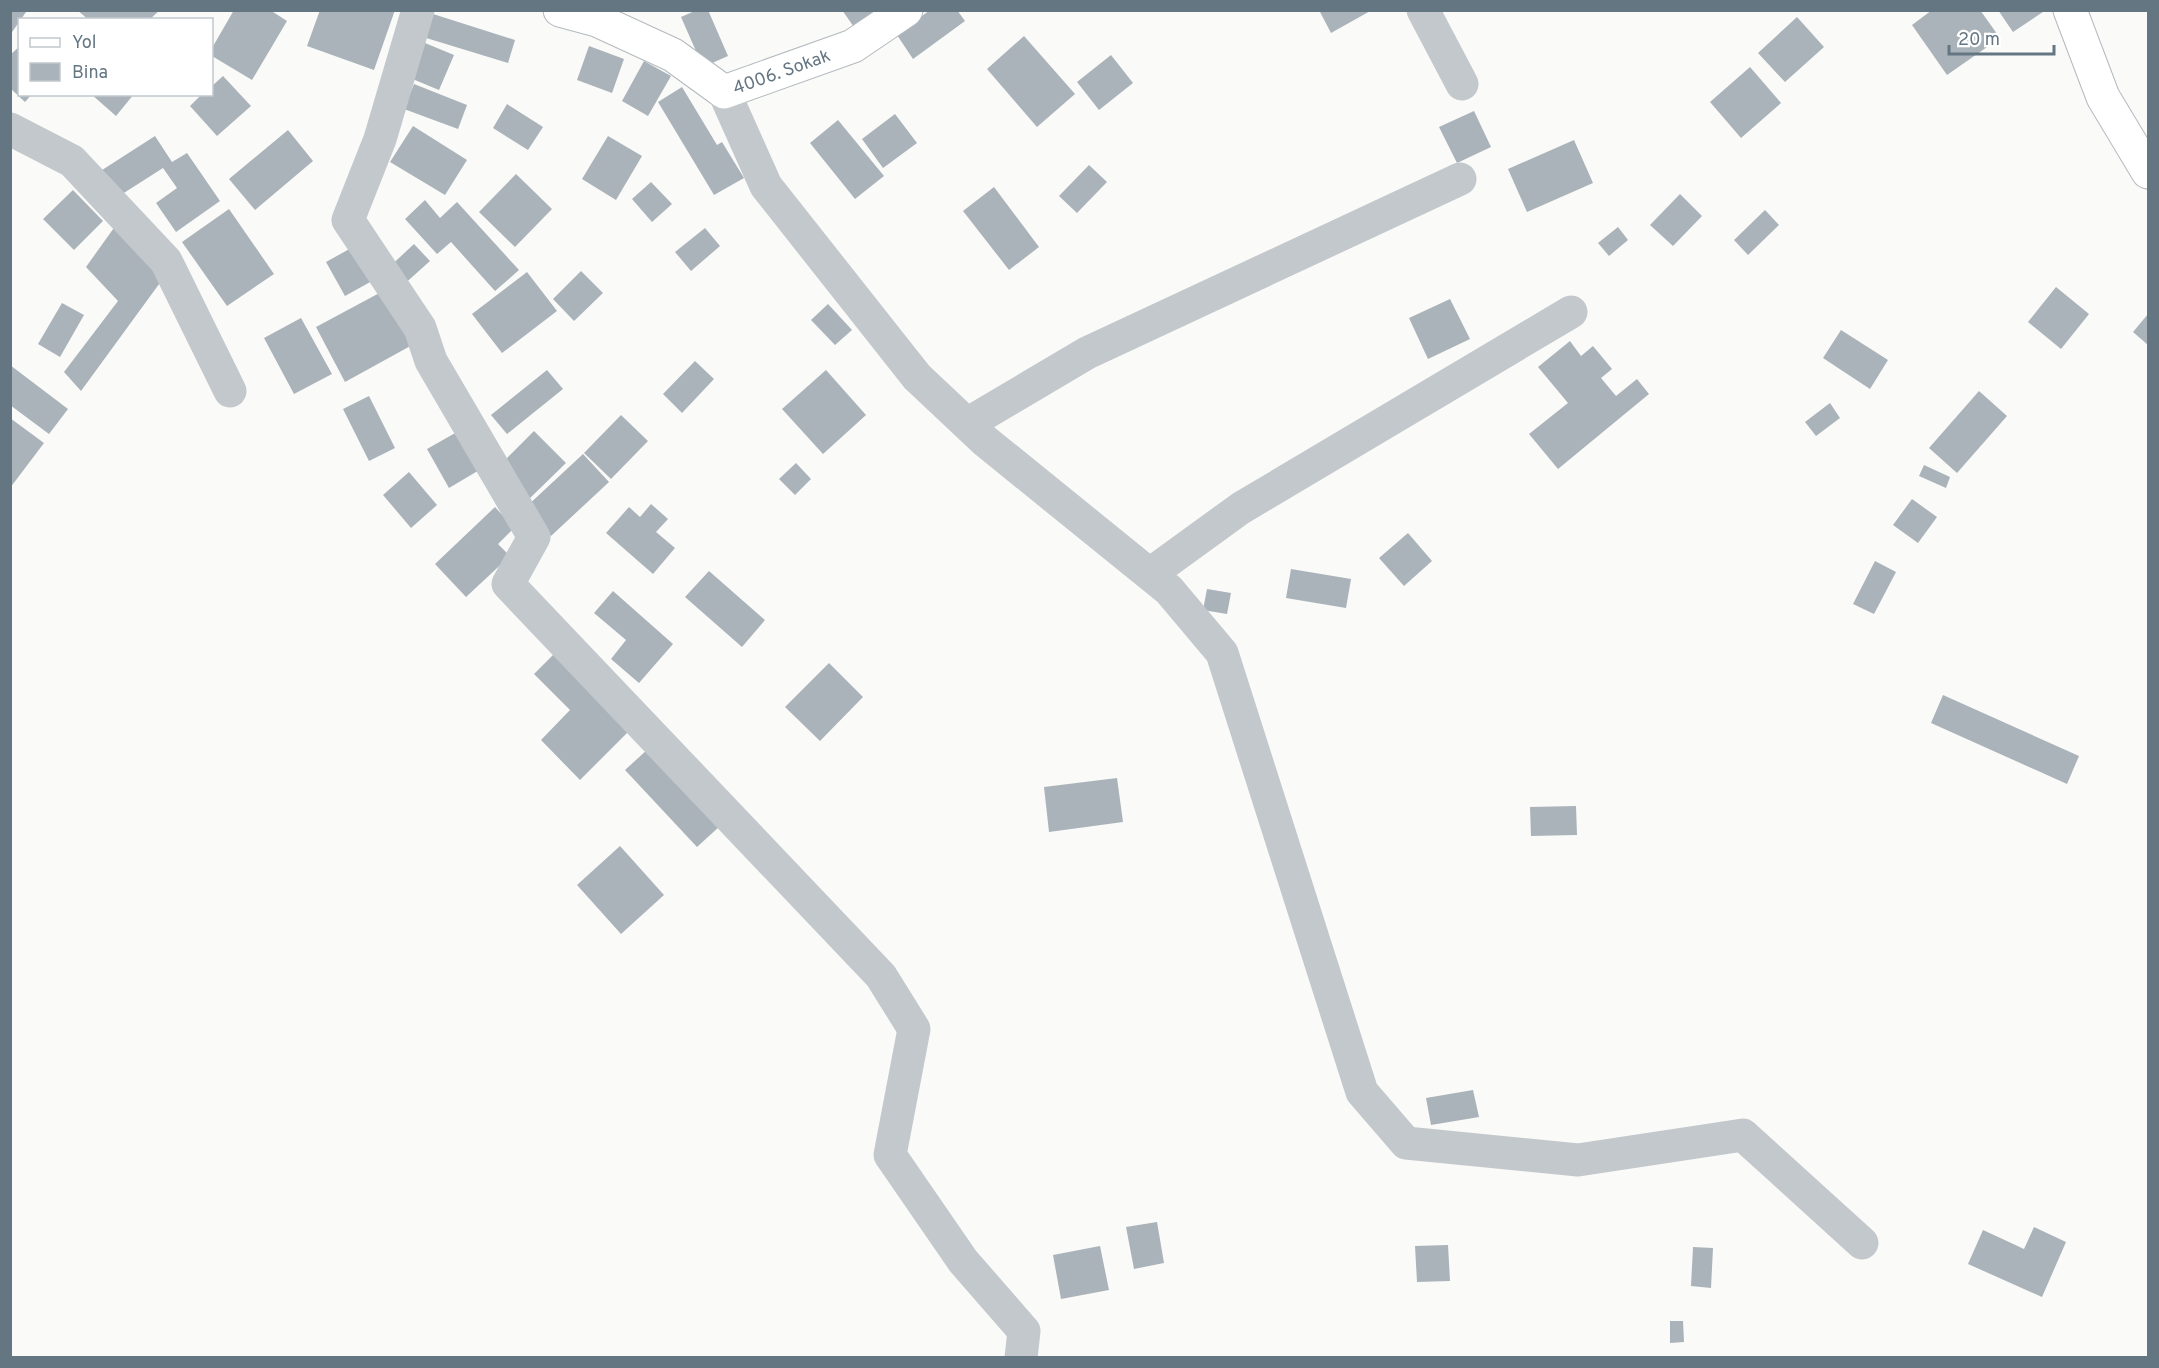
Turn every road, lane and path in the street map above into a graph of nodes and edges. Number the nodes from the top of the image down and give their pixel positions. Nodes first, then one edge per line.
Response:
1 (418, 10) edge
2 (560, 10) edge
3 (906, 10) edge
4 (1423, 10) edge
5 (2070, 10) edge
6 (1462, 84) dead end
7 (724, 92) junction
8 (10, 129) edge
9 (2148, 172) edge
10 (1460, 179) dead end
11 (1571, 312) dead end
12 (230, 391) dead end
13 (967, 424) junction
14 (1150, 574) junction
15 (1862, 1242) dead end
16 (1021, 1358) edge

1 - 16 street
2 - 7 street, 4006. Sokak
3 - 7 street, 4006. Sokak
4 - 6 street
5 - 9 street
7 - 13 street
8 - 12 street
10 - 13 street
11 - 14 street
13 - 14 street
14 - 15 street

